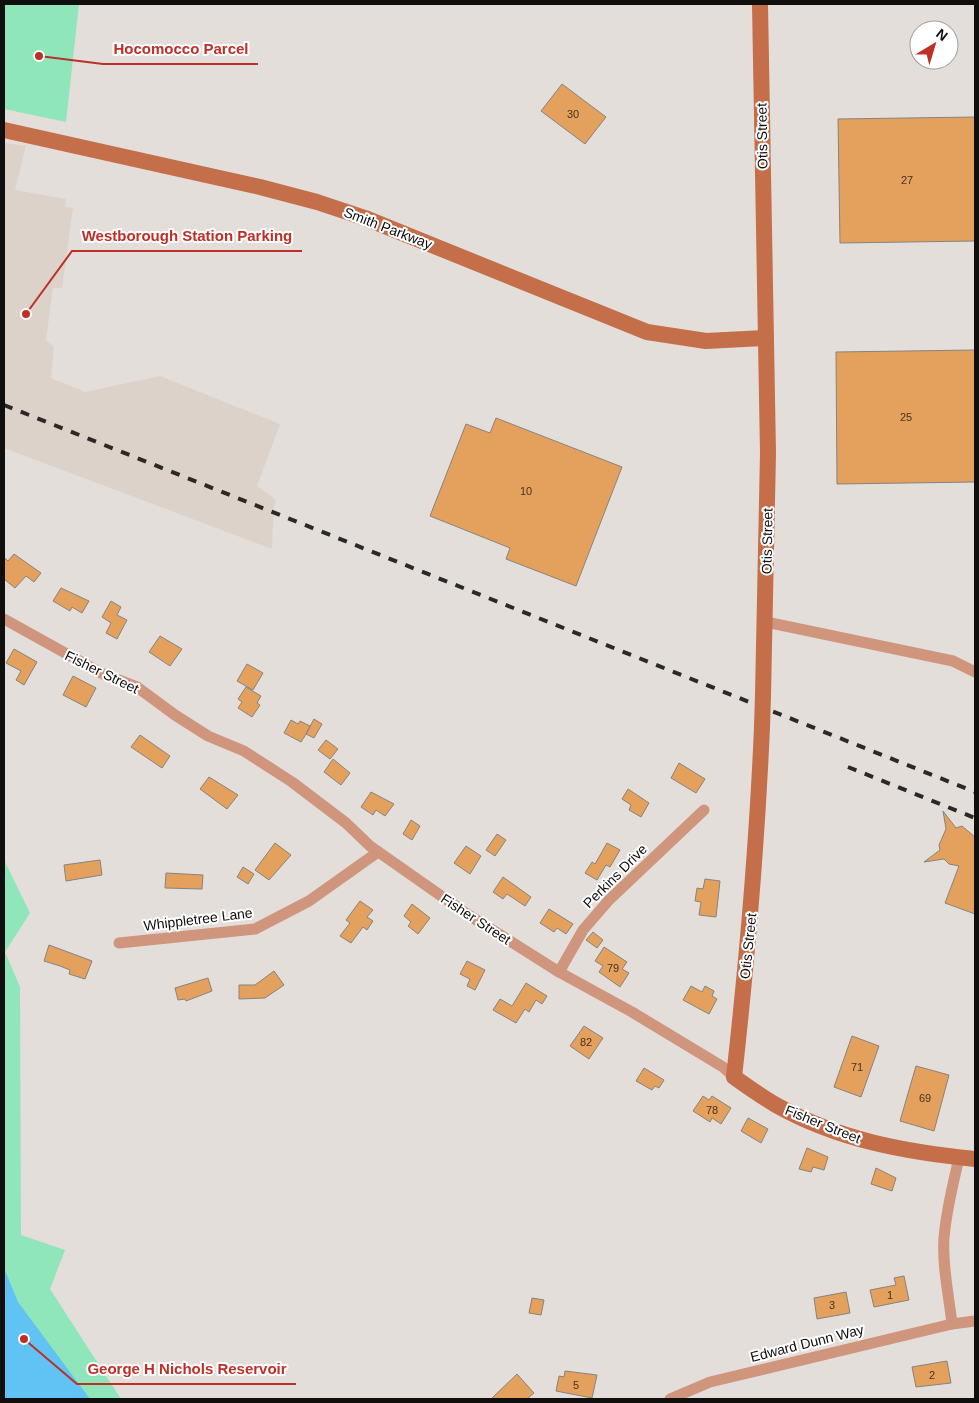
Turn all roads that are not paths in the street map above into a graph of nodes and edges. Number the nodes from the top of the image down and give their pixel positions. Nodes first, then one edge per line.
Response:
1 (760, 4) edge
2 (4, 130) edge
3 (765, 338) junction
4 (4, 619) edge
5 (766, 622) junction
6 (975, 672) edge
7 (704, 810) dead end
8 (378, 852) junction
9 (119, 944) dead end
10 (559, 972) junction
11 (734, 1077) junction
12 (967, 1158) edge
13 (975, 1321) edge
14 (952, 1324) junction
15 (670, 1399) edge

1 - 3 main road, Otis Street
2 - 3 main road, Smith Parkway
3 - 5 main road, Otis Street
4 - 8 street, Fisher Street
5 - 6 street
5 - 11 main road, Otis Street, bridge
7 - 10 street, Perkins Drive
8 - 9 street, Whippletree Lane
8 - 10 street, Fisher Street
10 - 11 street, Fisher Street
11 - 12 main road, Fisher Street
12 - 14 street
13 - 14 street, Edward Dunn Way
14 - 15 street, Edward Dunn Way

